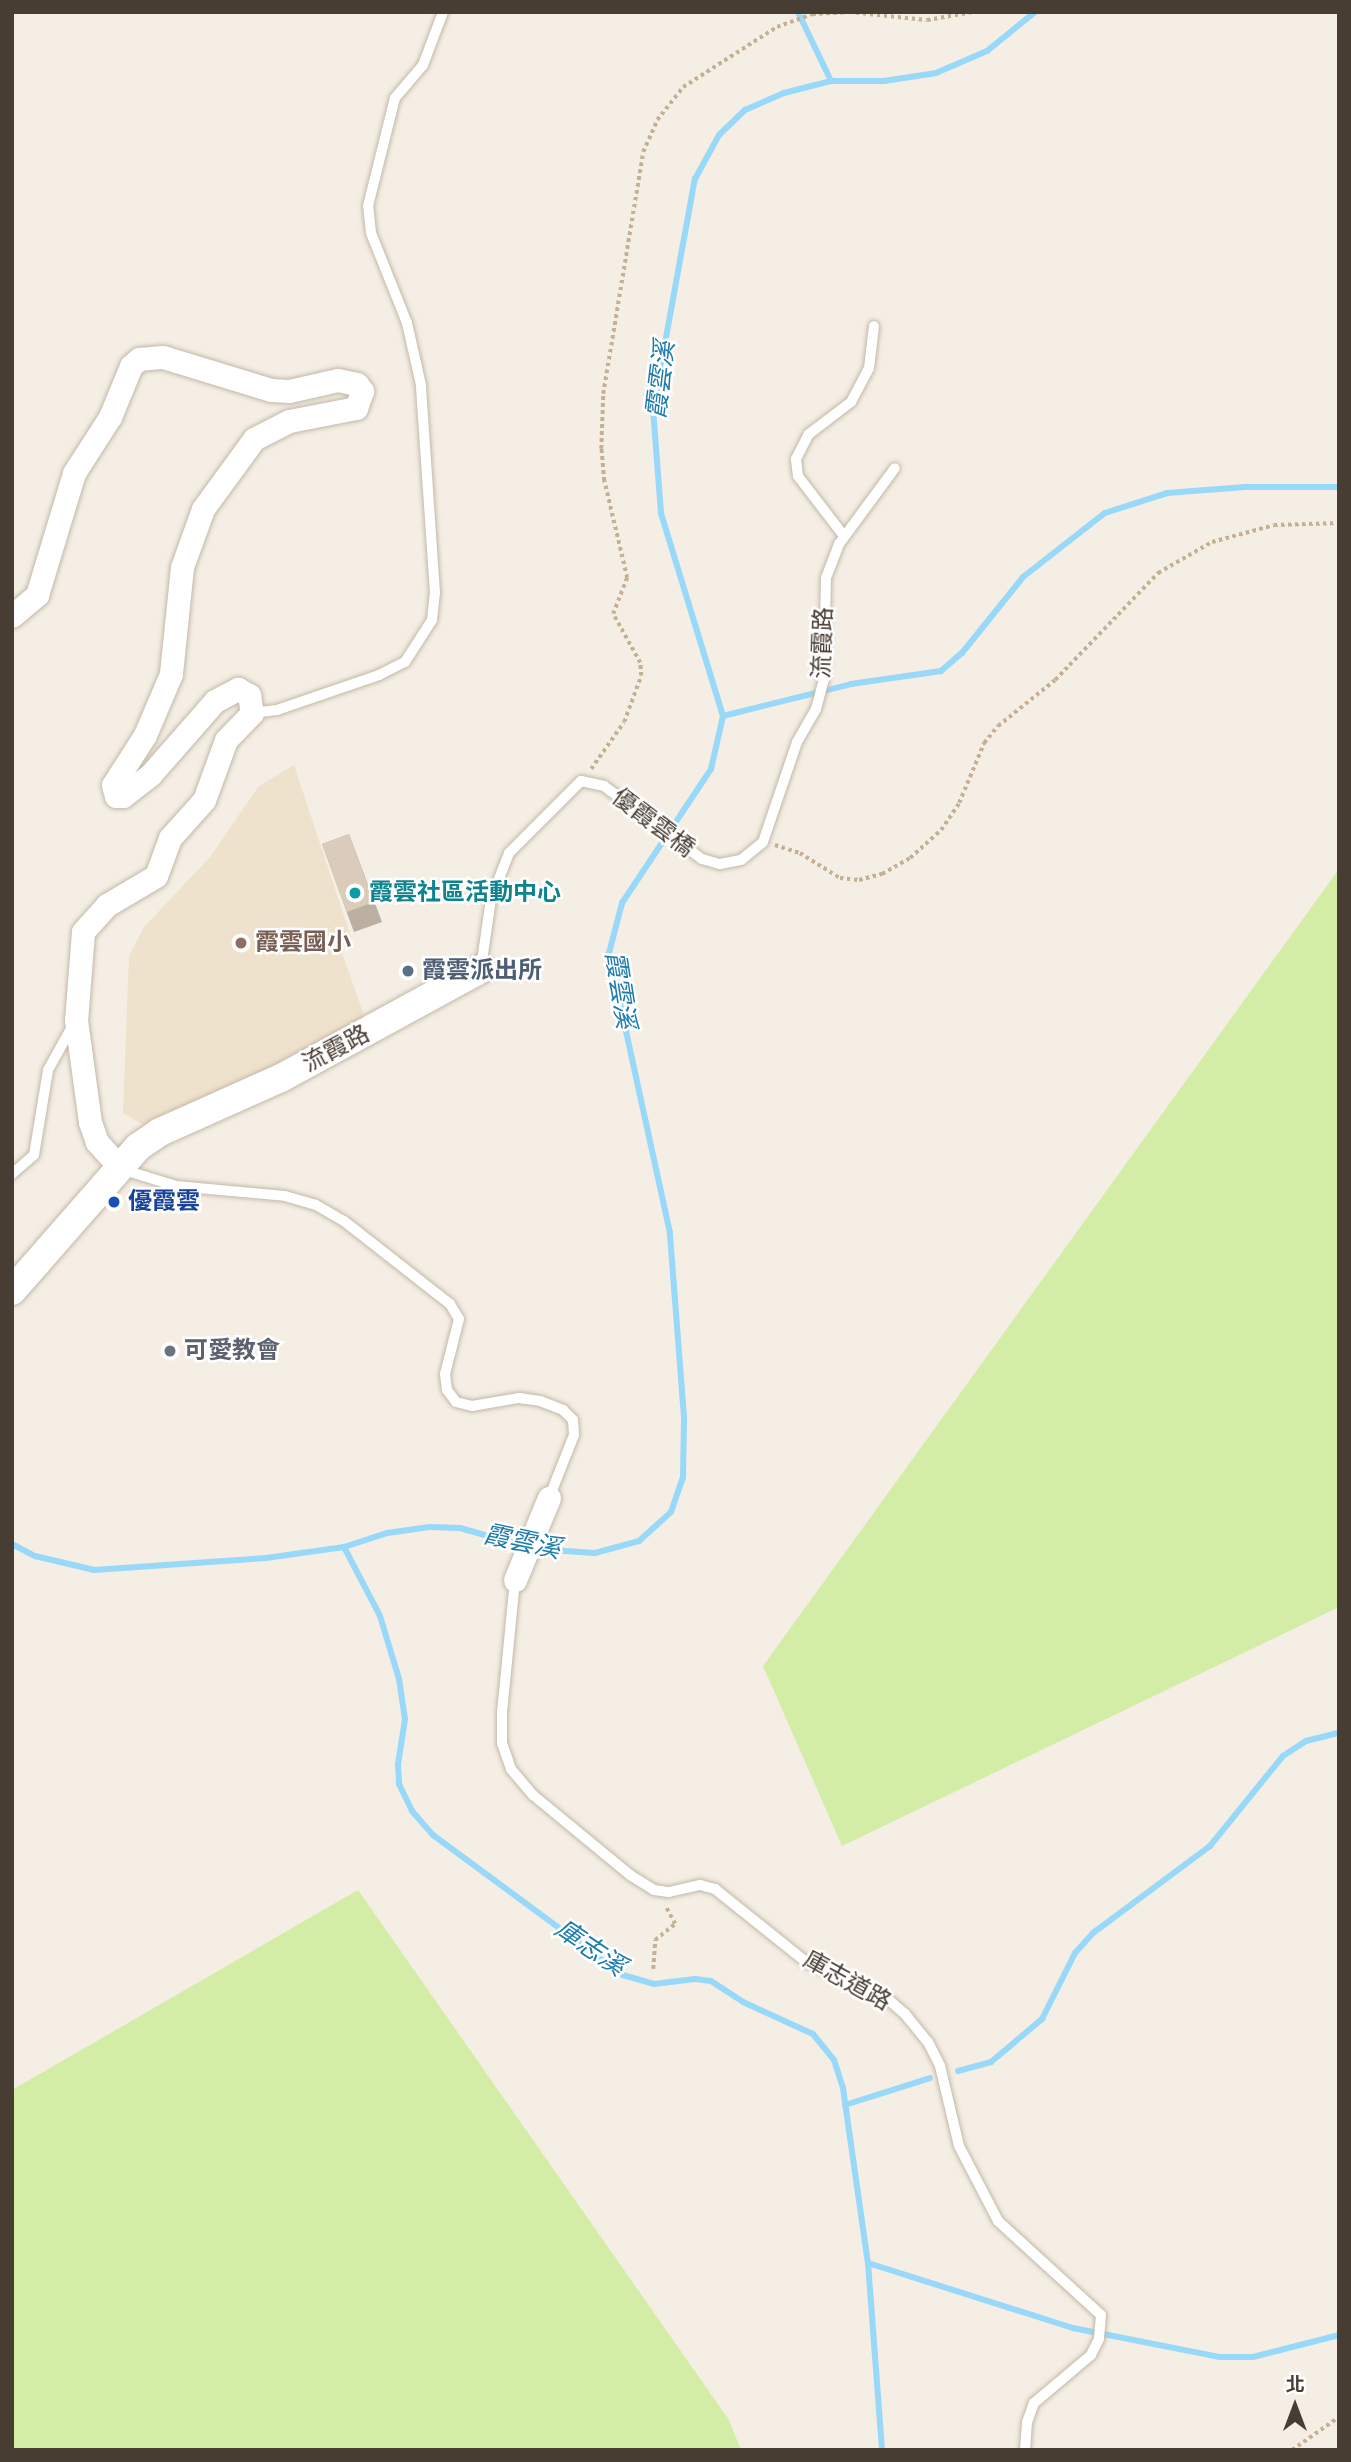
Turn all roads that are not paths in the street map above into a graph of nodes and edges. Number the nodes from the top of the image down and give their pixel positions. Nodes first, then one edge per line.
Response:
1 (443, 12) edge
2 (874, 326) dead end
3 (895, 468) dead end
4 (844, 537) junction
5 (12, 616) edge
6 (252, 713) junction
7 (604, 786) joint
8 (702, 859) joint
9 (481, 969) joint
10 (76, 1020) junction
11 (121, 1169) junction
12 (12, 1174) edge
13 (12, 1291) edge
14 (549, 1498) joint
15 (515, 1580) joint
16 (1024, 2450) edge

1 - 6 lane
2 - 4 lane
3 - 4 lane, 流霞路
4 - 8 lane, 流霞路
5 - 6 street
6 - 10 street
7 - 8 lane, 優霞雲橋
7 - 9 lane, 流霞路
9 - 11 street, 流霞路
10 - 11 street
10 - 12 lane
11 - 13 street, 流霞路
11 - 14 lane
14 - 15 street
15 - 16 lane, 庫志道路

